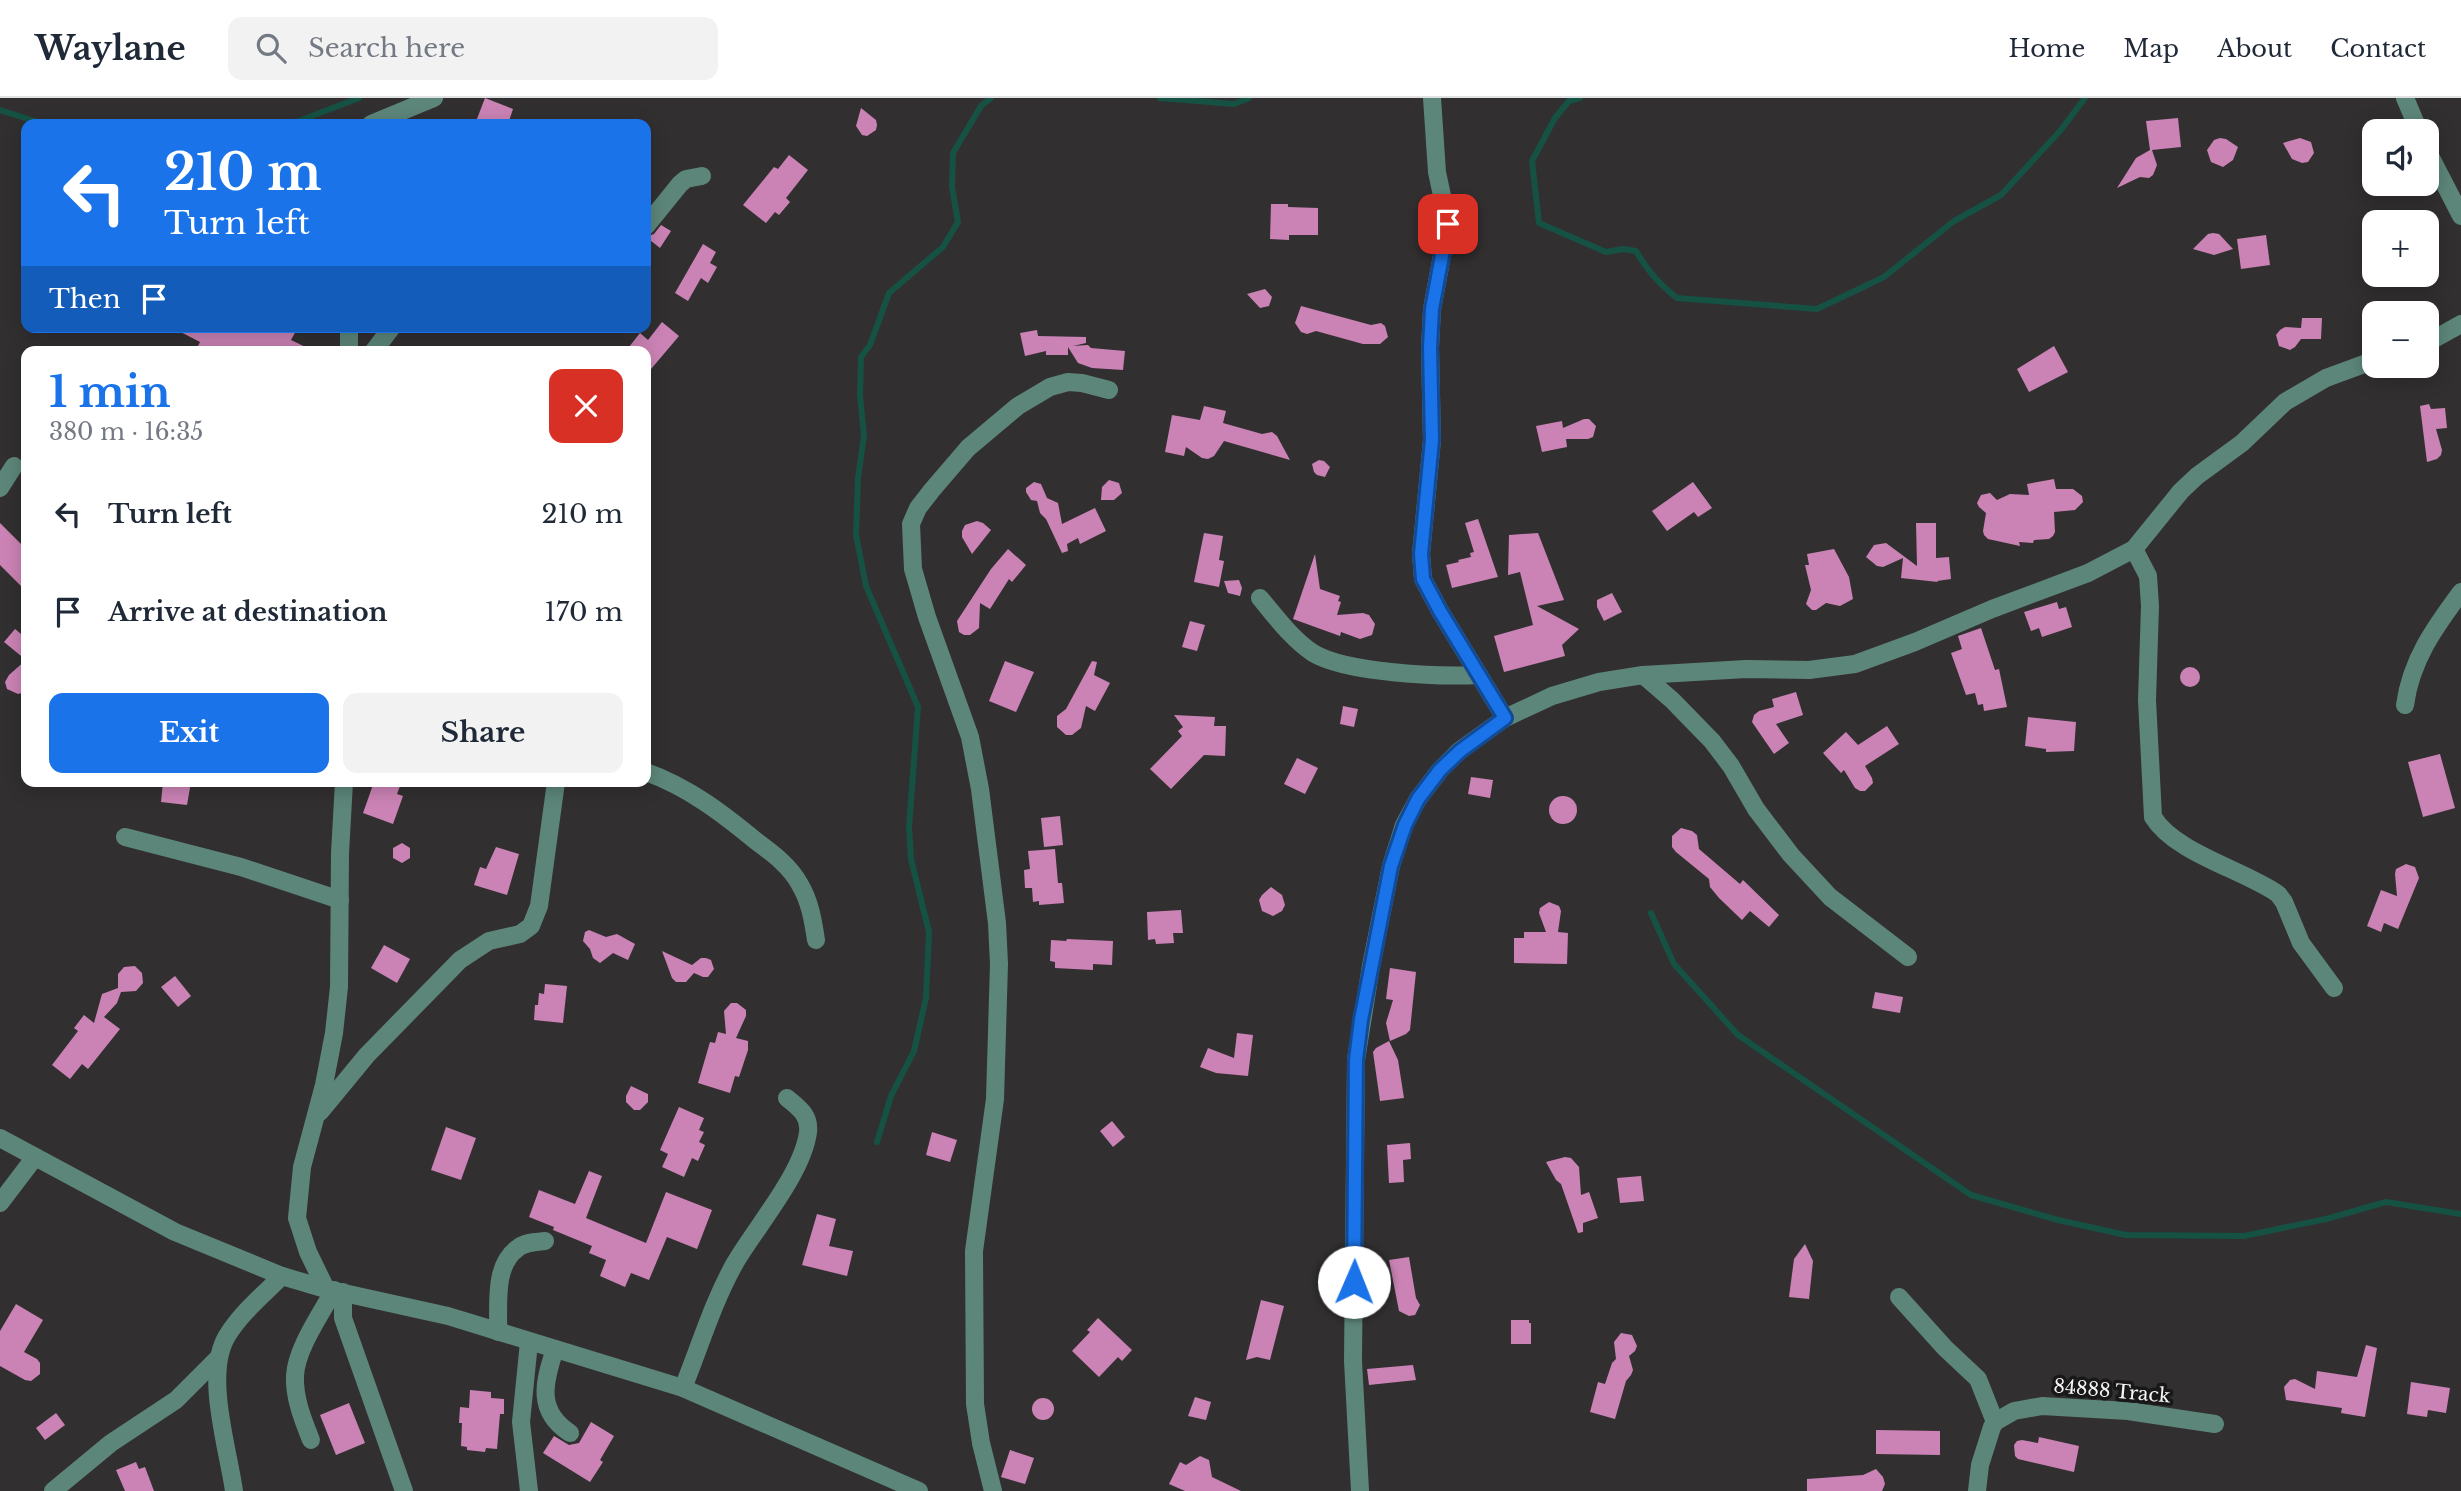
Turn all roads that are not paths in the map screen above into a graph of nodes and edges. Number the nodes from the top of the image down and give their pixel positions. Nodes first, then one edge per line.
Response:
1 (434, 98) edge
2 (1432, 98) edge
3 (2404, 98) edge
4 (383, 119) edge
5 (2414, 119) edge
6 (2439, 173) edge
7 (702, 176) dead end
8 (2461, 216) edge
9 (651, 220) edge
10 (2458, 333) edge
11 (2439, 339) edge
12 (2362, 365) edge
13 (1109, 390) dead end
14 (14, 466) dead end
15 (0, 488) edge
16 (2134, 548) junction
17 (2461, 592) edge
18 (1260, 598) dead end
19 (1479, 675) junction
20 (1643, 675) junction
21 (2405, 705) dead end
22 (1505, 718) junction
23 (651, 774) edge
24 (344, 787) edge
25 (555, 787) edge
26 (125, 837) dead end
27 (340, 900) junction
28 (816, 940) dead end
29 (1908, 957) dead end
30 (2334, 988) dead end
31 (787, 1098) dead end
32 (316, 1118) junction
33 (0, 1138) edge
34 (35, 1157) junction
35 (0, 1203) edge
36 (545, 1241) dead end
37 (282, 1276) junction
38 (334, 1290) junction
39 (1899, 1297) dead end
40 (498, 1332) junction
41 (529, 1342) junction
42 (555, 1349) junction
43 (218, 1358) junction
44 (683, 1388) junction
45 (1995, 1422) junction
46 (2215, 1424) dead end
47 (570, 1433) dead end
48 (311, 1440) dead end
49 (53, 1491) edge
50 (234, 1491) edge
51 (404, 1491) edge
52 (529, 1491) edge
53 (919, 1491) edge
54 (993, 1491) edge
55 (1360, 1491) edge
56 (1977, 1491) edge

1 - 4 street
2 - 19 street
3 - 5 street
6 - 8 street
7 - 9 street
10 - 11 street
12 - 16 street
13 - 54 street
14 - 15 street
16 - 20 street
16 - 30 street
17 - 21 street
18 - 19 street
19 - 22 street
20 - 22 street
20 - 29 street
22 - 55 street
23 - 28 street
24 - 27 street
25 - 32 street
26 - 27 street
27 - 32 street
31 - 44 street
32 - 38 street
33 - 34 street
34 - 35 street
34 - 37 street
36 - 40 street
37 - 38 street
37 - 43 street
38 - 40 street
38 - 48 street
38 - 51 street
39 - 45 street
40 - 41 street
41 - 42 street
41 - 52 street
42 - 44 street
42 - 47 street
43 - 49 street
43 - 50 street
44 - 53 street
45 - 46 street, 84888 Track
45 - 56 street

